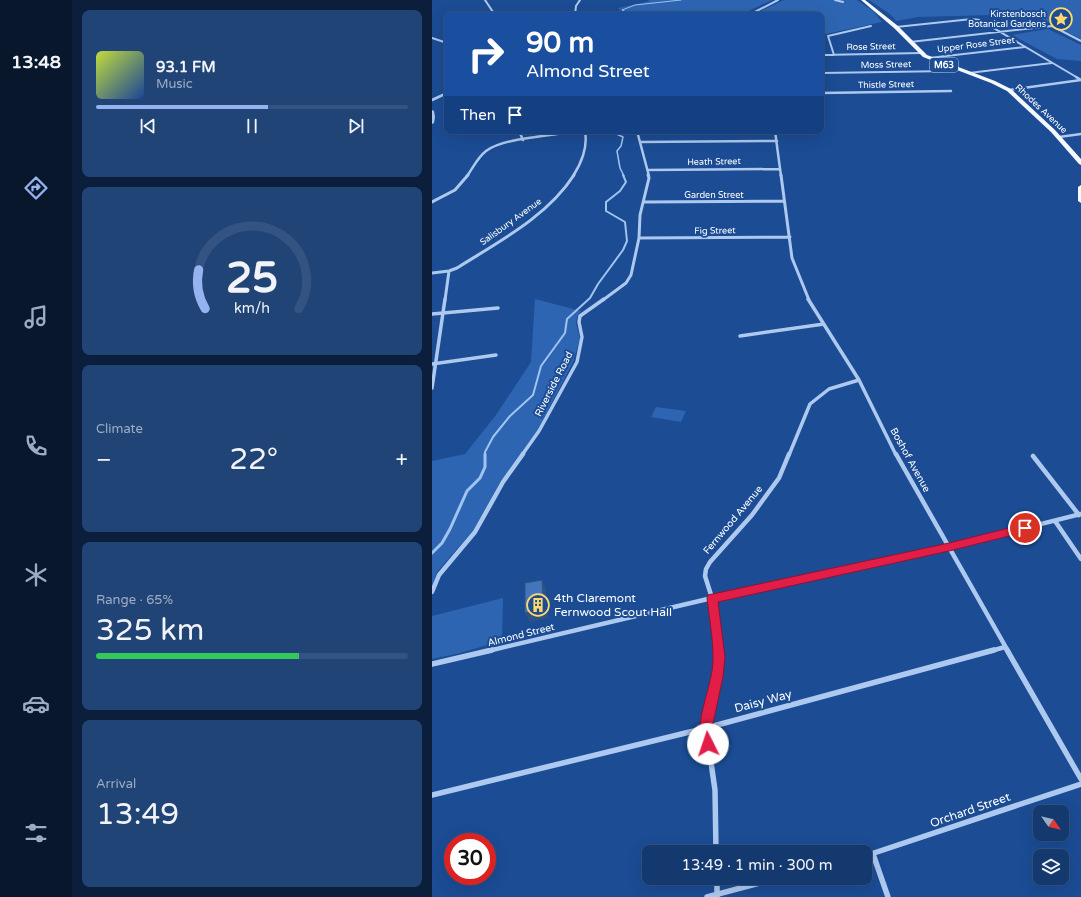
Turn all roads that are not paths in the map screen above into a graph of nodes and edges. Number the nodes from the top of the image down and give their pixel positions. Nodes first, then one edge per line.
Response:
1 (485, 0) edge
2 (580, 0) edge
3 (778, 0) edge
4 (836, 0) edge
5 (864, 0) edge
6 (843, 2) dead end
7 (493, 12) edge
8 (575, 12) edge
9 (755, 12) edge
10 (1024, 22) dead end
11 (871, 26) dead end
12 (896, 27) junction
13 (1036, 28) junction
14 (1001, 32) junction
15 (432, 38) edge
16 (1081, 41) edge
17 (444, 42) edge
18 (909, 42) junction
19 (1026, 47) junction
20 (921, 53) junction
21 (824, 55) edge
22 (834, 55) junction
23 (927, 58) junction
24 (1052, 63) junction
25 (950, 71) dead end
26 (824, 73) edge
27 (969, 73) junction
28 (1081, 80) edge
29 (1010, 90) junction
30 (951, 91) dead end
31 (824, 93) edge
32 (444, 94) edge
33 (432, 100) edge
34 (432, 111) edge
35 (432, 123) edge
36 (520, 134) edge
37 (556, 134) edge
38 (585, 134) edge
39 (638, 134) edge
40 (776, 134) edge
41 (1081, 134) edge
42 (1059, 137) junction
43 (523, 140) junction
44 (777, 141) junction
45 (640, 142) junction
46 (1081, 163) edge
47 (780, 169) junction
48 (648, 170) junction
49 (1081, 187) edge
50 (784, 201) junction
51 (1081, 201) edge
52 (432, 202) edge
53 (644, 202) junction
54 (790, 237) junction
55 (639, 238) junction
56 (449, 271) junction
57 (432, 273) edge
58 (498, 308) dead end
59 (444, 313) junction
60 (432, 314) edge
61 (824, 324) junction
62 (740, 336) dead end
63 (496, 355) dead end
64 (434, 363) edge
65 (859, 380) junction
66 (432, 388) edge
67 (1033, 456) dead end
68 (1080, 515) edge
69 (1055, 521) junction
70 (949, 547) junction
71 (1081, 559) edge
72 (432, 592) edge
73 (712, 598) junction
74 (1005, 647) junction
75 (432, 664) edge
76 (706, 728) junction
77 (1081, 780) edge
78 (1081, 784) edge
79 (432, 795) edge
80 (716, 845) edge
81 (873, 854) joint
82 (717, 885) edge
83 (754, 885) edge
84 (718, 895) edge
85 (707, 897) edge
86 (888, 897) edge

1 - 7 street
2 - 8 street
3 - 9 street
4 - 6 street
5 - 12 main road, Rhodes Avenue / M63
10 - 13 street
11 - 22 street
12 - 14 street
12 - 18 main road, Rhodes Avenue / M63
13 - 14 street
13 - 16 street
14 - 18 street
14 - 19 street
15 - 17 street
18 - 20 main road, Rhodes Avenue / M63
19 - 23 street, Upper Rose Street
19 - 24 street
20 - 22 street, Rose Street
20 - 23 main road, Rhodes Avenue / M63
21 - 22 street, Rose Street
23 - 27 main road, Rhodes Avenue / M63
24 - 27 street
24 - 28 street
25 - 26 street, Moss Street
27 - 29 main road, Rhodes Avenue / M63
28 - 29 street
29 - 42 main road, Rhodes Avenue / M63
30 - 31 street, Thistle Street
32 - 33 street
34 - 35 street
36 - 43 street
37 - 43 street
38 - 56 street, Salisbury Avenue
39 - 45 street, Riverside Road
40 - 44 street, Boshof Avenue
41 - 42 street
42 - 46 main road, Rhodes Avenue / M63
43 - 52 street
44 - 45 street
44 - 47 street, Boshof Avenue
45 - 48 street, Riverside Road
47 - 48 street, Heath Street
47 - 50 street, Boshof Avenue
48 - 53 street, Riverside Road
49 - 51 main road
50 - 53 street, Garden Street
50 - 54 street, Boshof Avenue
53 - 55 street, Riverside Road
54 - 55 street, Fig Street
54 - 61 street, Boshof Avenue
55 - 72 street, Riverside Road
56 - 57 street
56 - 59 street
58 - 59 street
59 - 60 street
59 - 64 street
61 - 62 street
61 - 65 street, Boshof Avenue
63 - 64 street
64 - 66 street
65 - 70 street, Boshof Avenue
65 - 73 street, Fernwood Avenue
67 - 68 street
68 - 69 street, Almond Street
69 - 70 street, Almond Street
69 - 71 street
70 - 73 street, Almond Street
70 - 74 street, Boshof Avenue
73 - 75 street, Almond Street
73 - 76 street, Fernwood Avenue
74 - 76 street, Daisy Way
74 - 77 street, Boshof Avenue
76 - 79 street, Daisy Way
76 - 80 street, Fernwood Avenue
78 - 81 street, Orchard Street
81 - 86 street
82 - 84 street
83 - 84 street
84 - 85 street

